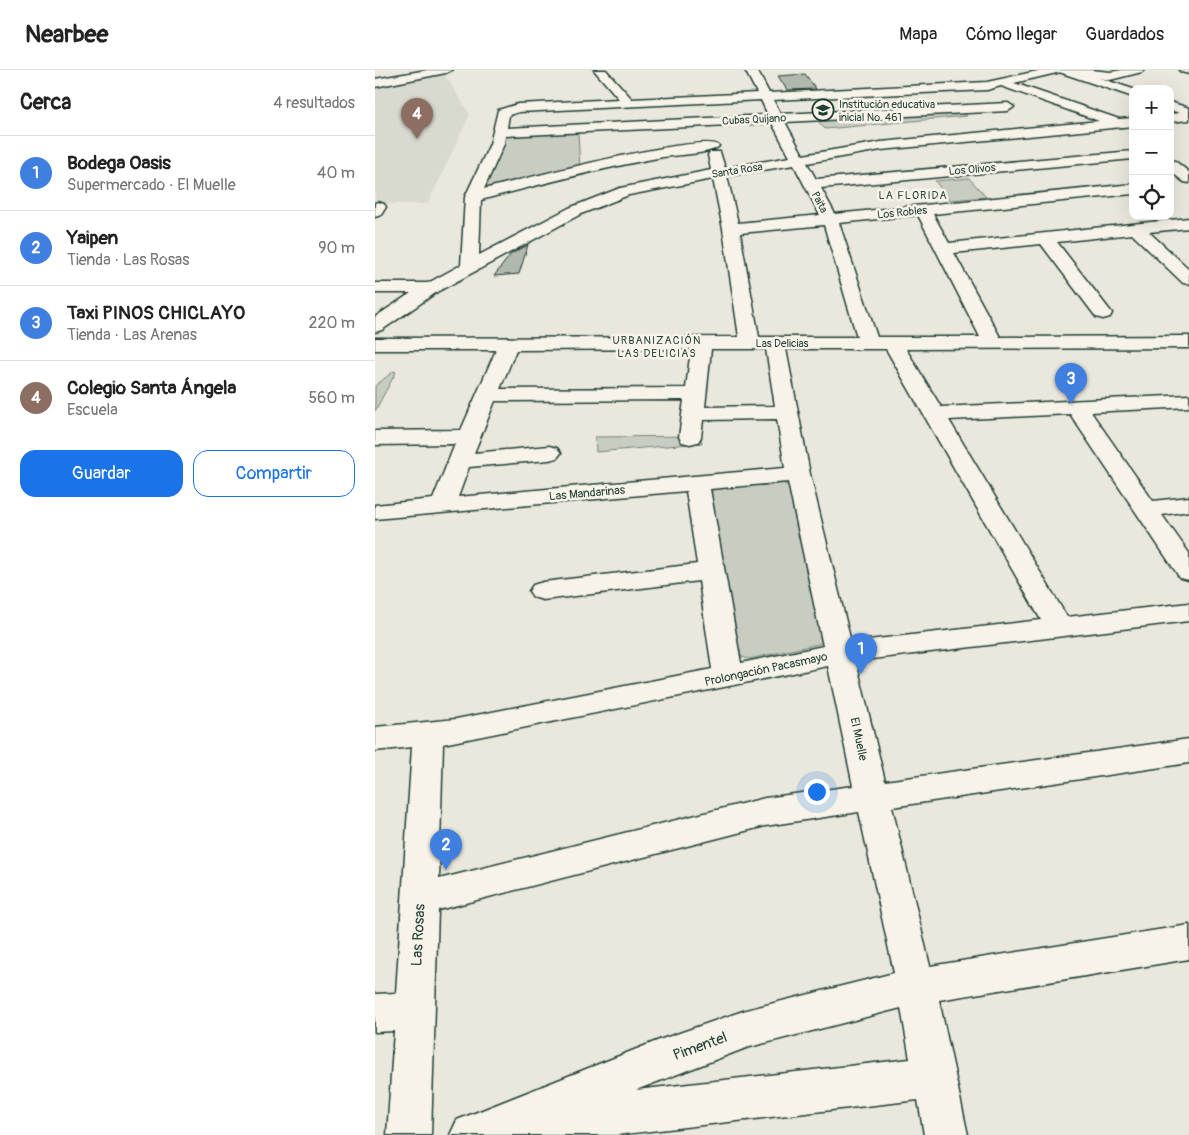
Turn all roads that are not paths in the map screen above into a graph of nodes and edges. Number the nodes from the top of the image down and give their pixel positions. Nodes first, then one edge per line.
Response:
1 (411, 70) edge
2 (446, 70) edge
3 (616, 70) edge
4 (1057, 70) edge
5 (1063, 70) edge
6 (1068, 70) edge
7 (1092, 70) edge
8 (1138, 70) edge
9 (1185, 70) edge
10 (600, 71) edge
11 (1189, 71) edge
12 (932, 75) dead end
13 (375, 76) edge
14 (1110, 76) junction
15 (751, 77) edge
16 (831, 80) dead end
17 (375, 83) edge
18 (779, 83) dead end
19 (1002, 83) junction
20 (1141, 85) edge
21 (615, 86) junction
22 (633, 86) dead end
23 (987, 86) junction
24 (947, 88) junction
25 (1129, 92) edge
26 (840, 93) junction
27 (1174, 95) edge
28 (786, 96) junction
29 (765, 97) junction
30 (1189, 100) edge
31 (629, 103) junction
32 (1174, 107) edge
33 (1189, 112) edge
34 (1015, 114) junction
35 (1189, 116) edge
36 (776, 118) junction
37 (1174, 118) edge
38 (705, 122) junction
39 (1126, 123) edge
40 (585, 128) junction
41 (501, 132) junction
42 (1034, 133) junction
43 (951, 140) junction
44 (712, 146) junction
45 (588, 154) junction
46 (1129, 155) edge
47 (798, 160) junction
48 (1174, 167) edge
49 (980, 169) junction
50 (720, 173) junction
51 (1189, 178) edge
52 (811, 184) junction
53 (1189, 184) edge
54 (1174, 185) edge
55 (1129, 189) edge
56 (473, 197) junction
57 (1014, 201) junction
58 (923, 210) junction
59 (830, 219) junction
60 (1189, 223) edge
61 (731, 229) junction
62 (1135, 229) junction
63 (1045, 238) junction
64 (471, 245) junction
65 (943, 249) junction
66 (501, 250) junction
67 (470, 267) junction
68 (1189, 279) edge
69 (375, 288) edge
70 (431, 288) junction
71 (1103, 313) dead end
72 (375, 326) edge
73 (993, 342) junction
74 (1189, 342) edge
75 (509, 343) junction
76 (703, 343) junction
77 (750, 343) junction
78 (775, 343) junction
79 (869, 343) junction
80 (893, 343) junction
81 (375, 344) edge
82 (487, 395) junction
83 (1189, 401) edge
84 (694, 404) junction
85 (1076, 407) junction
86 (787, 412) junction
87 (934, 414) junction
88 (469, 437) junction
89 (690, 437) dead end
90 (375, 438) edge
91 (549, 453) dead end
92 (460, 462) junction
93 (798, 474) junction
94 (697, 483) junction
95 (1189, 504) edge
96 (442, 507) junction
97 (1146, 509) junction
98 (375, 512) edge
99 (711, 571) junction
100 (1189, 572) edge
101 (543, 591) dead end
102 (1189, 612) edge
103 (1060, 628) junction
104 (841, 653) junction
105 (728, 676) junction
106 (428, 735) junction
107 (375, 740) edge
108 (1189, 751) edge
109 (872, 796) junction
110 (420, 899) junction
111 (1189, 942) edge
112 (916, 986) junction
113 (415, 1011) junction
114 (375, 1012) edge
115 (934, 1077) junction
116 (485, 1133) edge
117 (409, 1135) edge
118 (947, 1135) edge

1 - 13 street
2 - 17 street
3 - 10 street
4 - 19 street
5 - 25 street
6 - 14 street
7 - 14 street
8 - 14 street
9 - 11 street
10 - 21 street
12 - 24 street
14 - 20 street
15 - 29 street, Paita
16 - 26 street
18 - 28 street
19 - 23 street
19 - 39 street
21 - 22 street
21 - 31 street
23 - 24 street
23 - 34 street
24 - 26 street
26 - 28 street
27 - 30 street
28 - 29 street
29 - 31 street
29 - 36 street, Paita
31 - 41 street
32 - 33 street
34 - 36 street, Cubas Quijano
34 - 42 street
35 - 37 street
36 - 38 street, Cubas Quijano
36 - 47 street, Paita
38 - 40 street, Cubas Quijano
38 - 44 street
39 - 42 street, Santa Rosa
40 - 41 street, Cubas Quijano
40 - 45 street
41 - 56 street
42 - 43 street, Santa Rosa
43 - 47 street, Santa Rosa
43 - 49 street
44 - 45 street
44 - 50 street
45 - 56 street
46 - 49 street, Los Olivos
47 - 50 street, Santa Rosa
47 - 52 street, Paita
48 - 51 street
49 - 52 street, Los Olivos
49 - 57 street
50 - 61 street
50 - 66 street, Santa Rosa
52 - 59 street, Paita
53 - 54 street
55 - 57 street, Los Robles
56 - 64 street
57 - 58 street, Los Robles
58 - 59 street, Los Robles
58 - 65 street
59 - 61 street, Los Robles
59 - 79 street, Paita
60 - 62 street
61 - 77 street
62 - 63 street
62 - 68 street
63 - 65 street
63 - 71 street
64 - 66 street
64 - 67 street
65 - 73 street
66 - 67 street, Santa Rosa
67 - 70 street, Santa Rosa
69 - 70 street
70 - 72 street, Santa Rosa
73 - 74 street, Las Delicias
73 - 80 street, Las Delicias
75 - 76 street, Las Delicias
75 - 81 street, Las Delicias
75 - 82 street
76 - 77 street, Las Delicias
76 - 84 street
77 - 78 street, Las Delicias
78 - 79 street, Las Delicias
78 - 86 street, El Muelle
79 - 80 street, Las Delicias
80 - 87 street
82 - 84 street
82 - 88 street
83 - 85 street
84 - 86 street
84 - 89 street
85 - 87 street
85 - 97 street
86 - 93 street, El Muelle
87 - 103 street
88 - 90 street
88 - 92 street
91 - 92 street
92 - 96 street
93 - 94 street, Las Mandarinas
93 - 104 street, El Muelle
94 - 96 street, Las Mandarinas
94 - 99 street
95 - 97 street
96 - 98 street, Las Mandarinas
97 - 100 street
99 - 101 street
99 - 105 street
102 - 103 street, Prolongación Pacasmayo
103 - 104 street, Prolongación Pacasmayo
104 - 105 street, Prolongación Pacasmayo
104 - 109 street, El Muelle
105 - 106 street, Prolongación Pacasmayo
106 - 107 street, Prolongación Pacasmayo
106 - 110 street, Las Rosas
108 - 109 street
109 - 110 street
109 - 112 street, El Muelle
110 - 113 street, Las Rosas
111 - 112 street, Pimentel
112 - 115 street, El Muelle
112 - 116 street, Pimentel
113 - 114 street
113 - 117 street, Las Rosas
115 - 116 street, Pimentel
115 - 118 street, El Muelle

